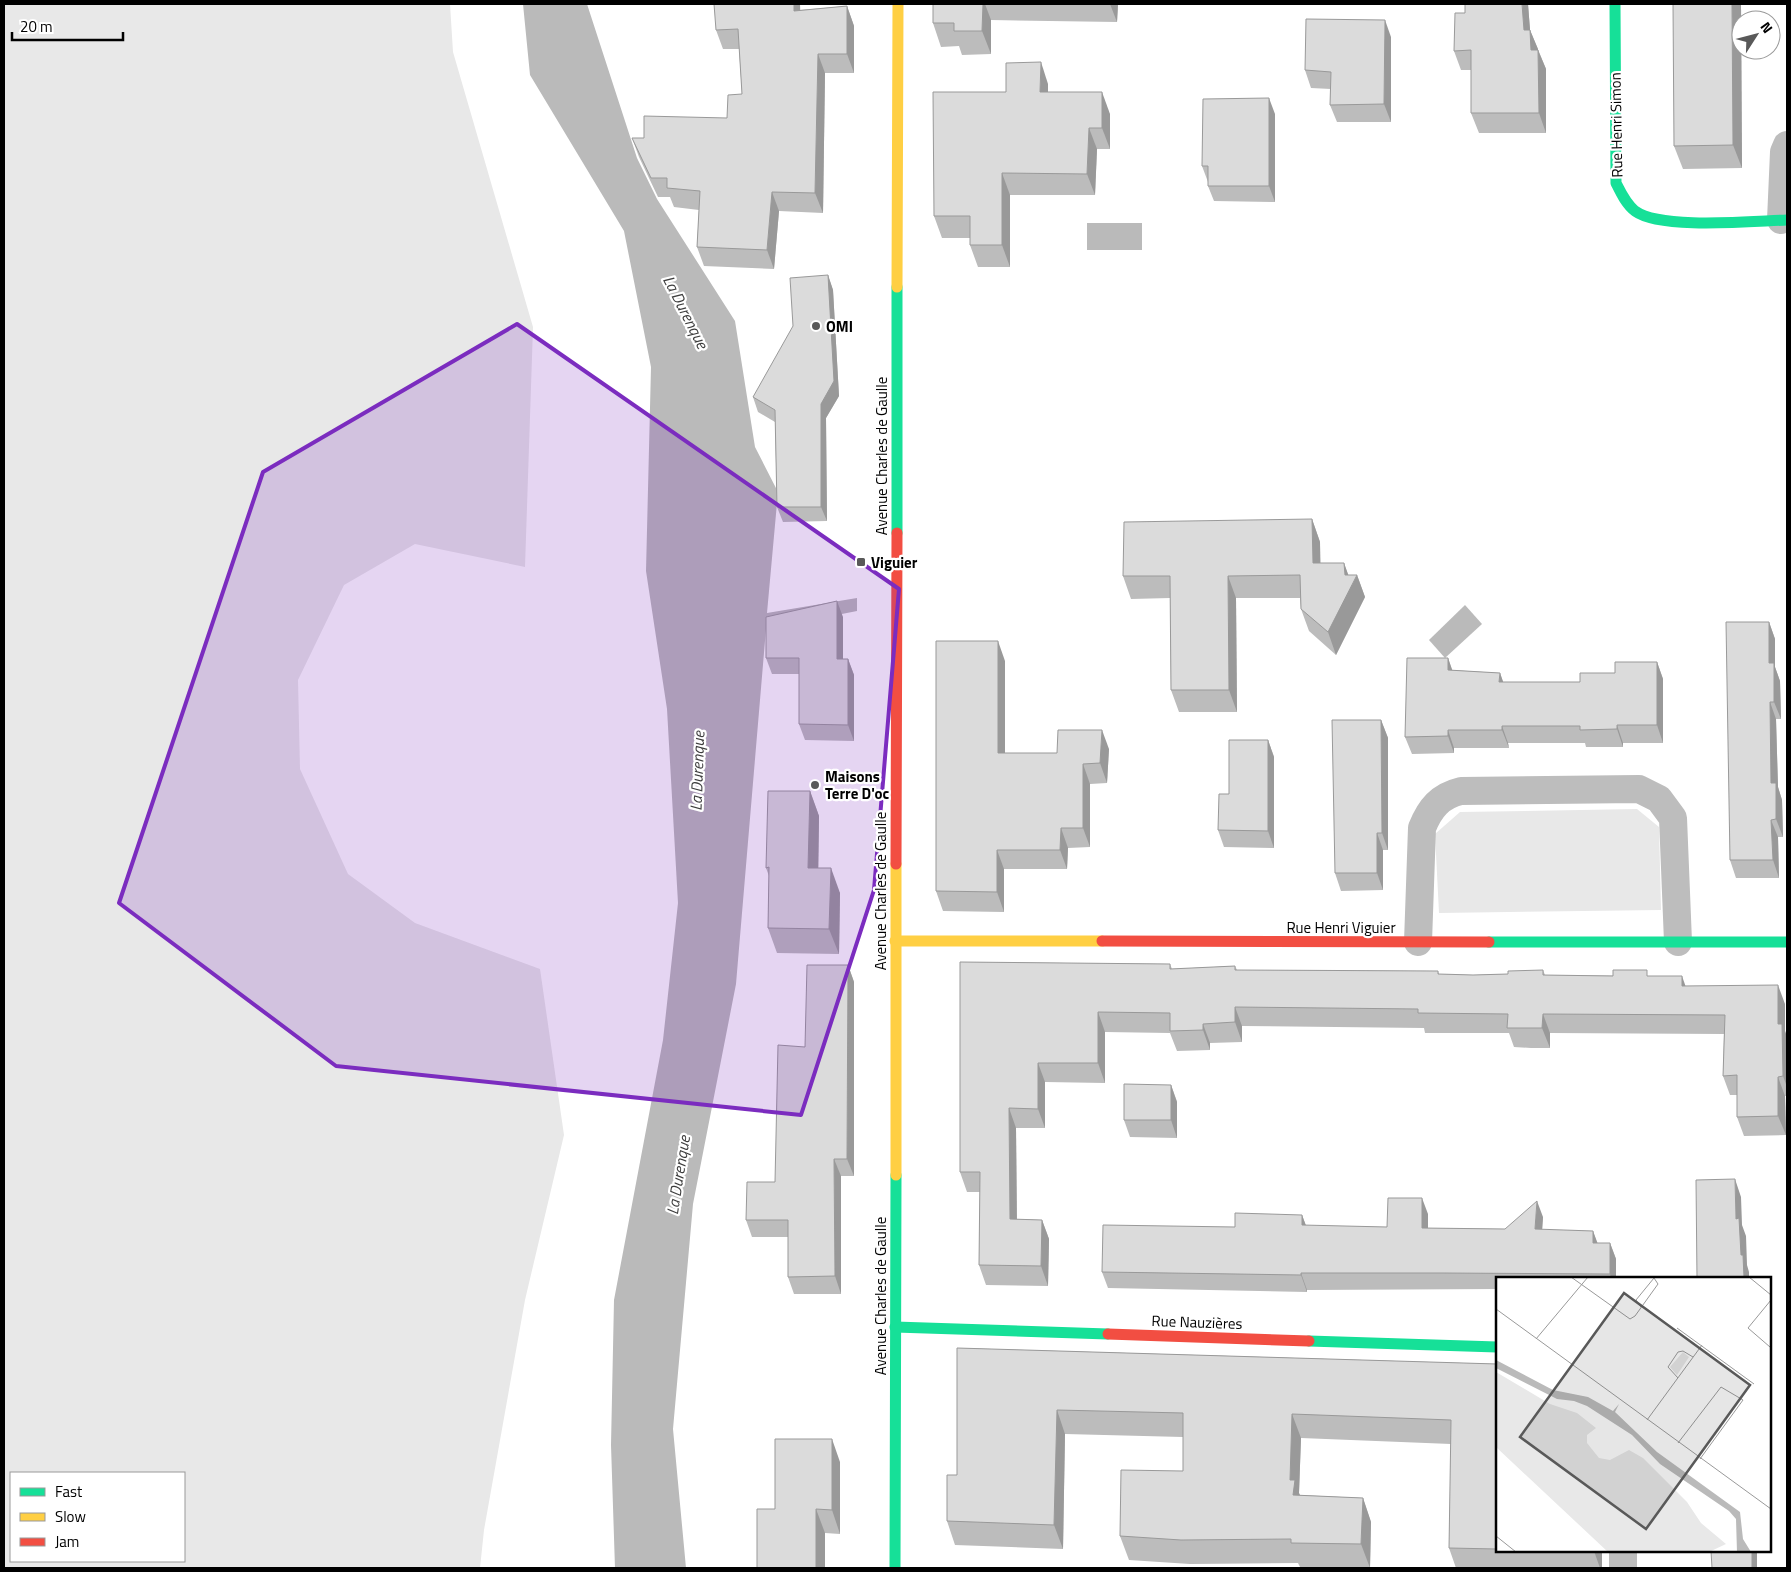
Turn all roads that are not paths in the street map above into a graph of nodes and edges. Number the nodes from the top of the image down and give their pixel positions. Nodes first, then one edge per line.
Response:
1 (898, 4) edge
2 (1615, 4) edge
3 (1787, 145) edge
4 (1784, 220) edge
5 (895, 941) junction
6 (1418, 942) junction
7 (1678, 942) junction
8 (1787, 942) edge
9 (895, 1327) junction
10 (1496, 1347) edge
11 (1623, 1552) edge
12 (895, 1568) edge
13 (1623, 1568) edge

1 - 5 street, Avenue Charles de Gaulle
2 - 4 street, Rue Henri Simon
3 - 4 street, Rue Henri Simon
5 - 6 street, Rue Henri Viguier
5 - 9 street, Avenue Charles de Gaulle
6 - 7 street, Rue Henri Viguier
6 - 7 street
7 - 8 street, Rue Henri Viguier
9 - 10 street, Rue Nauzières
9 - 12 street, Avenue Charles de Gaulle
11 - 13 street

